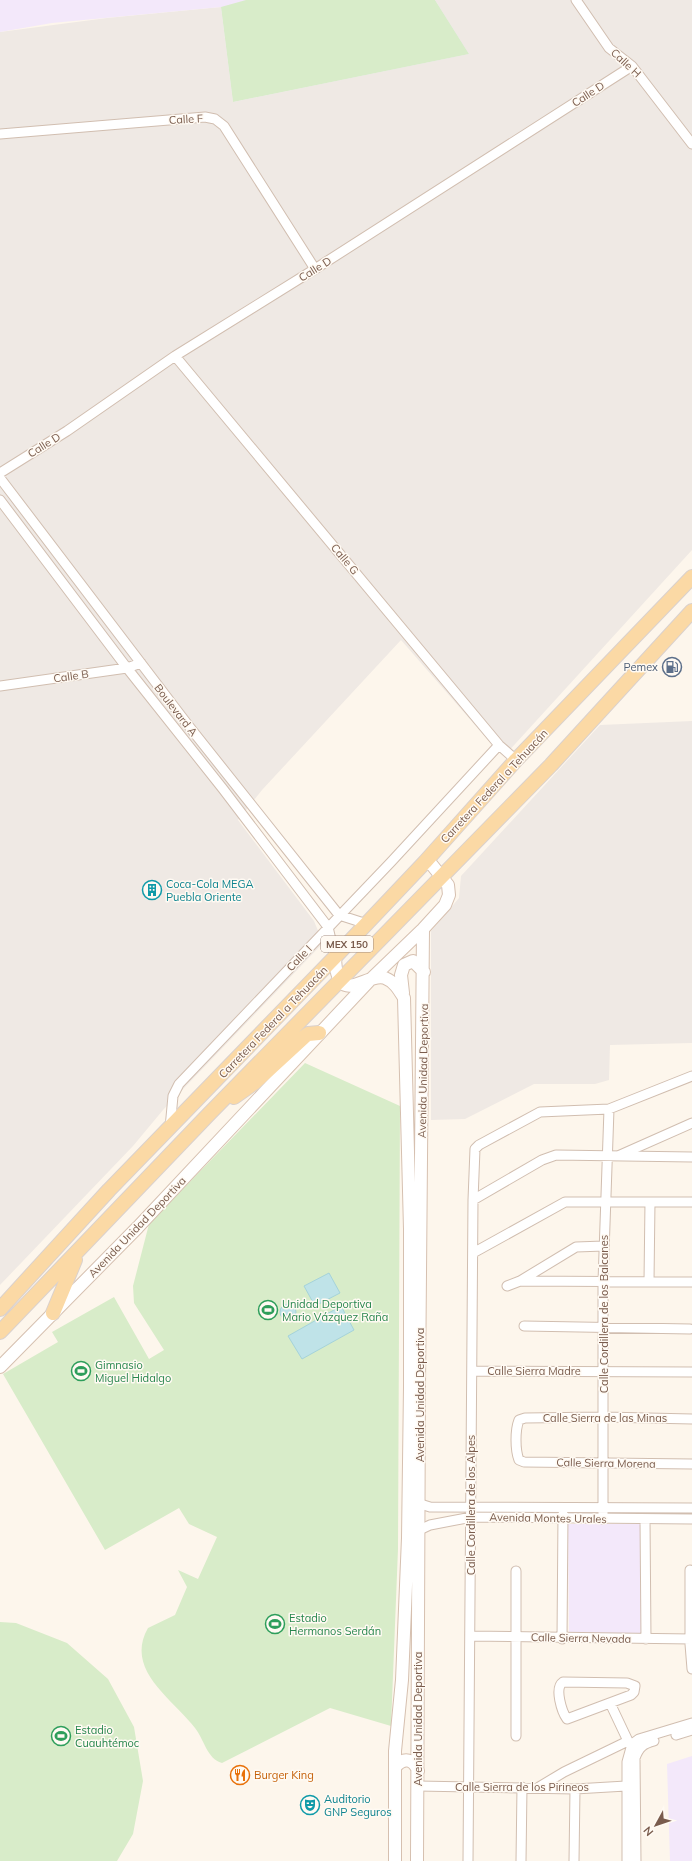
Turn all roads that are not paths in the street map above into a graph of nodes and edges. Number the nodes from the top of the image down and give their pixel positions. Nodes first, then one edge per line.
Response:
1 (576, 0) edge
2 (632, 66) junction
3 (0, 134) edge
4 (692, 144) edge
5 (315, 269) junction
6 (175, 356) junction
7 (0, 473) edge
8 (0, 478) edge
9 (0, 500) edge
10 (692, 577) edge
11 (692, 611) edge
12 (141, 663) junction
13 (127, 668) junction
14 (0, 686) edge
15 (500, 745) junction
16 (516, 760) junction
17 (245, 796) junction
18 (234, 804) junction
19 (425, 862) junction
20 (442, 876) junction
21 (340, 916) junction
22 (367, 924) junction
23 (328, 927) junction
24 (423, 929) junction
25 (335, 957) junction
26 (424, 972) junction
27 (340, 980) junction
28 (370, 980) junction
29 (404, 998) junction
30 (319, 1033) junction
31 (692, 1076) edge
32 (609, 1109) junction
33 (209, 1114) junction
34 (692, 1123) edge
35 (170, 1129) junction
36 (607, 1157) junction
37 (616, 1157) junction
38 (692, 1157) edge
39 (473, 1200) junction
40 (605, 1201) junction
41 (650, 1202) junction
42 (692, 1202) edge
43 (415, 1229) junction
44 (604, 1246) junction
45 (79, 1250) junction
46 (473, 1253) junction
47 (520, 1281) junction
48 (650, 1281) junction
49 (603, 1282) junction
50 (692, 1282) edge
51 (415, 1284) junction
52 (507, 1286) dead end
53 (0, 1309) edge
54 (53, 1313) junction
55 (524, 1326) dead end
56 (604, 1327) junction
57 (690, 1329) dead end
58 (0, 1332) edge
59 (0, 1367) edge
60 (472, 1371) junction
61 (603, 1372) junction
62 (692, 1372) edge
63 (604, 1417) junction
64 (692, 1418) edge
65 (520, 1460) joint
66 (604, 1463) junction
67 (692, 1464) edge
68 (408, 1498) junction
69 (424, 1506) junction
70 (563, 1508) junction
71 (604, 1508) junction
72 (692, 1508) edge
73 (472, 1512) junction
74 (563, 1519) junction
75 (603, 1519) junction
76 (645, 1519) junction
77 (692, 1519) edge
78 (424, 1527) junction
79 (408, 1538) junction
80 (516, 1570) dead end
81 (690, 1570) dead end
82 (470, 1636) junction
83 (517, 1638) junction
84 (562, 1639) junction
85 (646, 1639) junction
86 (691, 1639) edge
87 (692, 1669) edge
88 (610, 1703) junction
89 (692, 1723) edge
90 (692, 1730) edge
91 (516, 1736) dead end
92 (633, 1745) junction
93 (396, 1766) junction
94 (418, 1771) junction
95 (418, 1786) junction
96 (626, 1786) junction
97 (470, 1787) junction
98 (522, 1787) junction
99 (538, 1787) junction
100 (575, 1789) junction
101 (395, 1861) edge
102 (417, 1861) edge
103 (468, 1861) edge
104 (521, 1861) edge
105 (574, 1861) edge
106 (627, 1861) edge
107 (636, 1861) edge

1 - 2 street, Calle H
2 - 4 street, Calle H
2 - 5 street, Calle D
3 - 5 street, Calle F
5 - 6 street, Calle D
6 - 7 street, Calle D
6 - 15 street, Calle G
8 - 12 street, Boulevard A
9 - 13 street, Boulevard A
10 - 16 main road, Carretera Federal a Tehuacán / MEX 150
11 - 20 main road, Carretera Federal a Tehuacán / MEX 150
12 - 13 street, Calle B
12 - 17 street, Boulevard A
13 - 14 street, Calle B
13 - 18 street, Boulevard A
15 - 16 street, Calle G
15 - 21 street, Calle I
16 - 19 main road, Carretera Federal a Tehuacán / MEX 150
17 - 18 street
17 - 21 street, Boulevard A
18 - 23 street, Boulevard A
19 - 20 street, Avenida Unidad Deportiva
19 - 22 main road, Carretera Federal a Tehuacán / MEX 150
20 - 24 street, Avenida Unidad Deportiva
20 - 27 main road, Carretera Federal a Tehuacán / MEX 150
21 - 22 street
21 - 23 street, Calle I
22 - 25 main road, Carretera Federal a Tehuacán / MEX 150
23 - 25 street, Boulevard A
23 - 35 street, Calle I
24 - 26 street, Avenida Unidad Deportiva
24 - 28 street, Avenida Unidad Deportiva
25 - 27 street
25 - 35 main road, Carretera Federal a Tehuacán / MEX 150
26 - 29 street
26 - 43 street, Avenida Unidad Deportiva
27 - 28 street, Avenida Unidad Deportiva
27 - 33 main road, Carretera Federal a Tehuacán / MEX 150
28 - 29 street, Avenida Unidad Deportiva
28 - 30 street, Avenida Unidad Deportiva
29 - 43 street, Avenida Unidad Deportiva
30 - 33 main road
30 - 54 street, Avenida Unidad Deportiva
31 - 32 street
32 - 36 street, Calle Cordillera de los Balcanes
32 - 39 street, Calle Cordillera de los Alpes
33 - 45 main road, Carretera Federal a Tehuacán / MEX 150
34 - 37 street
35 - 53 main road, Carretera Federal a Tehuacán / MEX 150
36 - 37 street
36 - 39 street
36 - 40 street, Calle Cordillera de los Balcanes
37 - 38 street
39 - 46 street, Calle Cordillera de los Alpes
40 - 41 street
40 - 44 street, Calle Cordillera de los Balcanes
40 - 46 street
41 - 42 street
41 - 48 street
43 - 51 street, Avenida Unidad Deportiva
44 - 47 street
44 - 49 street, Calle Cordillera de los Balcanes
45 - 54 main road
45 - 58 main road, Carretera Federal a Tehuacán / MEX 150
46 - 60 street, Calle Cordillera de los Alpes
47 - 49 street
47 - 52 street
48 - 49 street
48 - 50 street
49 - 56 street, Calle Cordillera de los Balcanes
51 - 68 street, Avenida Unidad Deportiva
51 - 69 street, Avenida Unidad Deportiva
54 - 59 street, Avenida Unidad Deportiva
55 - 56 street
56 - 57 street
56 - 61 street, Calle Cordillera de los Balcanes
60 - 61 street, Calle Sierra Madre
60 - 73 street, Calle Cordillera de los Alpes
61 - 62 street, Calle Sierra Madre
61 - 63 street, Calle Cordillera de los Balcanes
63 - 64 street, Calle Sierra de las Minas
63 - 65 street, Calle Sierra de las Minas
63 - 66 street, Calle Cordillera de los Balcanes
65 - 66 street, Calle Sierra Morena
66 - 67 street, Calle Sierra Morena
66 - 71 street, Calle Cordillera de los Balcanes
68 - 69 street, Avenida Montes Urales
68 - 79 street, Avenida Unidad Deportiva
69 - 73 street, Avenida Montes Urales
69 - 78 street, Avenida Unidad Deportiva
70 - 71 street, Avenida Montes Urales
70 - 73 street, Avenida Montes Urales
70 - 74 street
71 - 72 street, Avenida Montes Urales
71 - 75 street, Calle Cordillera de los Balcanes
73 - 74 street, Avenida Montes Urales
73 - 78 street, Avenida Montes Urales
73 - 82 street, Calle Cordillera de los Alpes
74 - 75 street, Avenida Montes Urales
74 - 84 street
75 - 76 street, Avenida Montes Urales
76 - 77 street, Avenida Montes Urales
76 - 85 street
78 - 79 street, Avenida Montes Urales
78 - 94 street, Avenida Unidad Deportiva
79 - 93 street, Avenida Unidad Deportiva
80 - 83 street
81 - 86 street
82 - 83 street, Calle Sierra Nevada
82 - 97 street, Calle Cordillera de los Alpes
83 - 84 street, Calle Sierra Nevada
83 - 91 street
84 - 85 street, Calle Sierra Nevada
85 - 86 street, Calle Sierra Nevada
86 - 87 street
88 - 88 street
88 - 92 street
89 - 92 street
90 - 92 street
92 - 96 street
92 - 99 street
92 - 107 street
93 - 94 street
93 - 101 street, Avenida Unidad Deportiva
94 - 95 street, Avenida Unidad Deportiva
95 - 97 street, Calle Sierra de los Pirineos
95 - 102 street, Avenida Unidad Deportiva
96 - 100 street, Calle Sierra de los Pirineos
96 - 106 street
97 - 98 street, Calle Sierra de los Pirineos
97 - 103 street, Calle Cordillera de los Alpes
98 - 99 street, Calle Sierra de los Pirineos
98 - 104 street
99 - 100 street, Calle Sierra de los Pirineos
100 - 105 street

